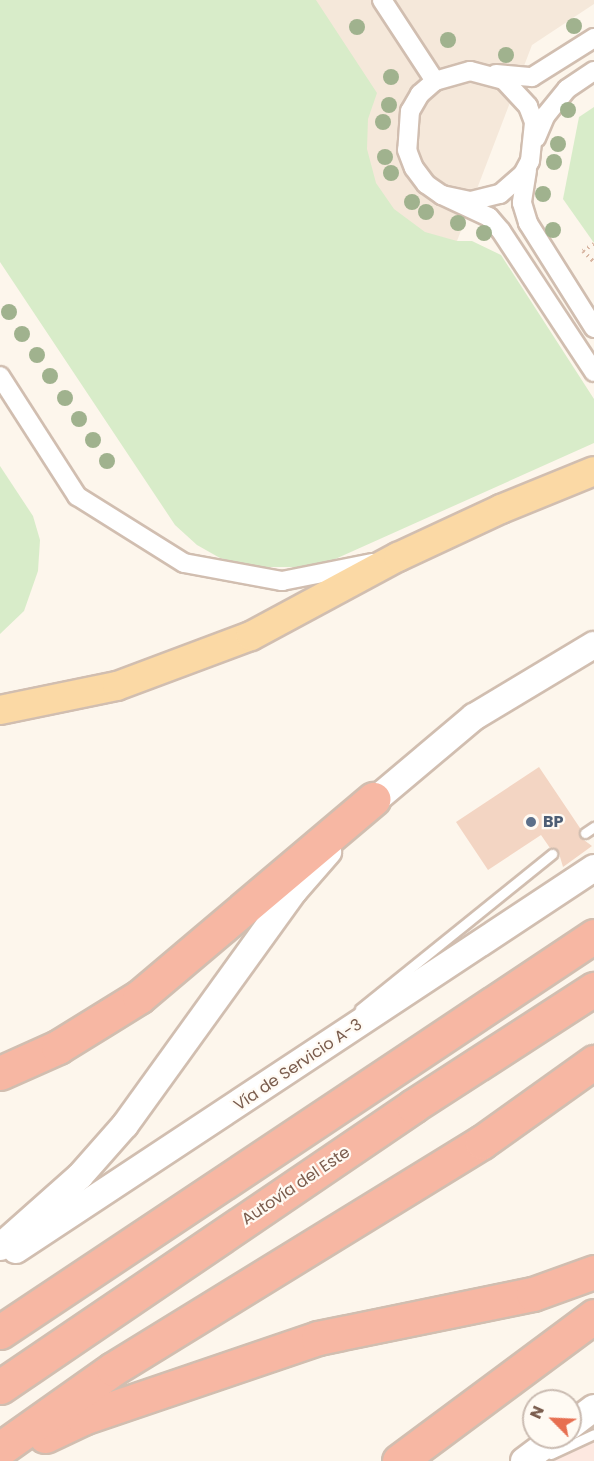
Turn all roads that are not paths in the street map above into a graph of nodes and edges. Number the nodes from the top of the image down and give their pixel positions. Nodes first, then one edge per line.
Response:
1 (382, 0) edge
2 (594, 38) edge
3 (594, 71) edge
4 (488, 73) junction
5 (435, 81) junction
6 (535, 140) junction
7 (530, 161) junction
8 (442, 195) junction
9 (592, 325) edge
10 (594, 372) edge
11 (0, 376) edge
12 (594, 471) edge
13 (398, 557) junction
14 (594, 645) edge
15 (0, 710) edge
16 (373, 799) junction
17 (594, 827) edge
18 (585, 833) dead end
19 (552, 854) dead end
20 (594, 868) edge
21 (594, 936) edge
22 (594, 989) edge
23 (594, 1062) edge
24 (0, 1073) edge
25 (220, 1117) junction
26 (0, 1247) edge
27 (0, 1260) edge
28 (594, 1272) edge
29 (594, 1316) edge
30 (0, 1332) edge
31 (0, 1387) edge
32 (594, 1434) edge
33 (0, 1449) edge
34 (540, 1449) edge
35 (0, 1457) edge
36 (399, 1461) edge
37 (524, 1461) edge
38 (535, 1461) edge

1 - 5 street
2 - 4 street
3 - 6 street
4 - 5 street
4 - 6 street
5 - 8 street
6 - 7 street
7 - 8 street
7 - 9 street
8 - 10 street
11 - 13 street
12 - 13 main road
13 - 15 main road
14 - 16 main road
16 - 24 highway
16 - 26 main road
17 - 18 lane
19 - 25 lane
20 - 25 main road, Vía de Servicio A-3
21 - 30 highway
22 - 31 highway, Autovía del Este
23 - 33 highway
25 - 27 main road, Vía de Servicio A-3
28 - 35 highway
29 - 36 highway
32 - 38 lane
34 - 37 main road

